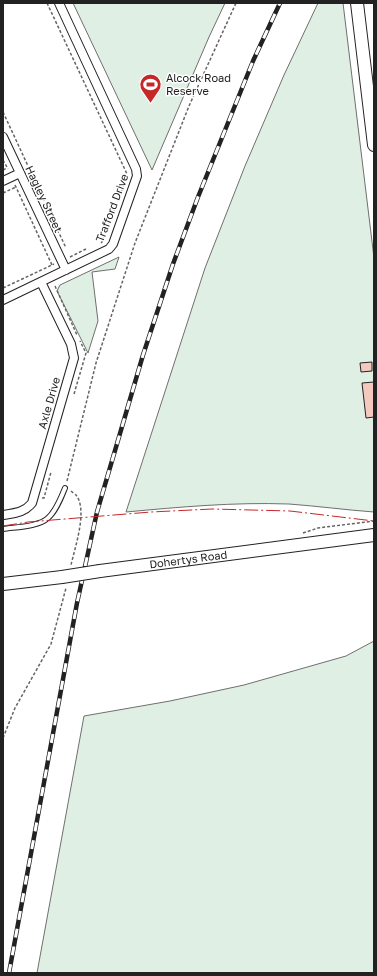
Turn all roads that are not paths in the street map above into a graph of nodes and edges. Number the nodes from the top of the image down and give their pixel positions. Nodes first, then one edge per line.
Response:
1 (59, 3) edge
2 (358, 3) edge
3 (3, 137) edge
4 (374, 145) edge
5 (20, 173) junction
6 (3, 181) edge
7 (66, 270) junction
8 (41, 282) junction
9 (3, 300) edge
10 (65, 488) road end
11 (3, 515) edge
12 (3, 529) edge
13 (374, 535) edge
14 (3, 584) edge

1 - 7 street, Trafford Drive
2 - 4 main road
3 - 5 street, Hagley Street
5 - 6 street
5 - 7 street, Hagley Street
7 - 8 street, Trafford Drive
8 - 9 street, Trafford Drive
8 - 11 street, Axle Drive
10 - 12 lane
13 - 14 main road, Dohertys Road, bridge

